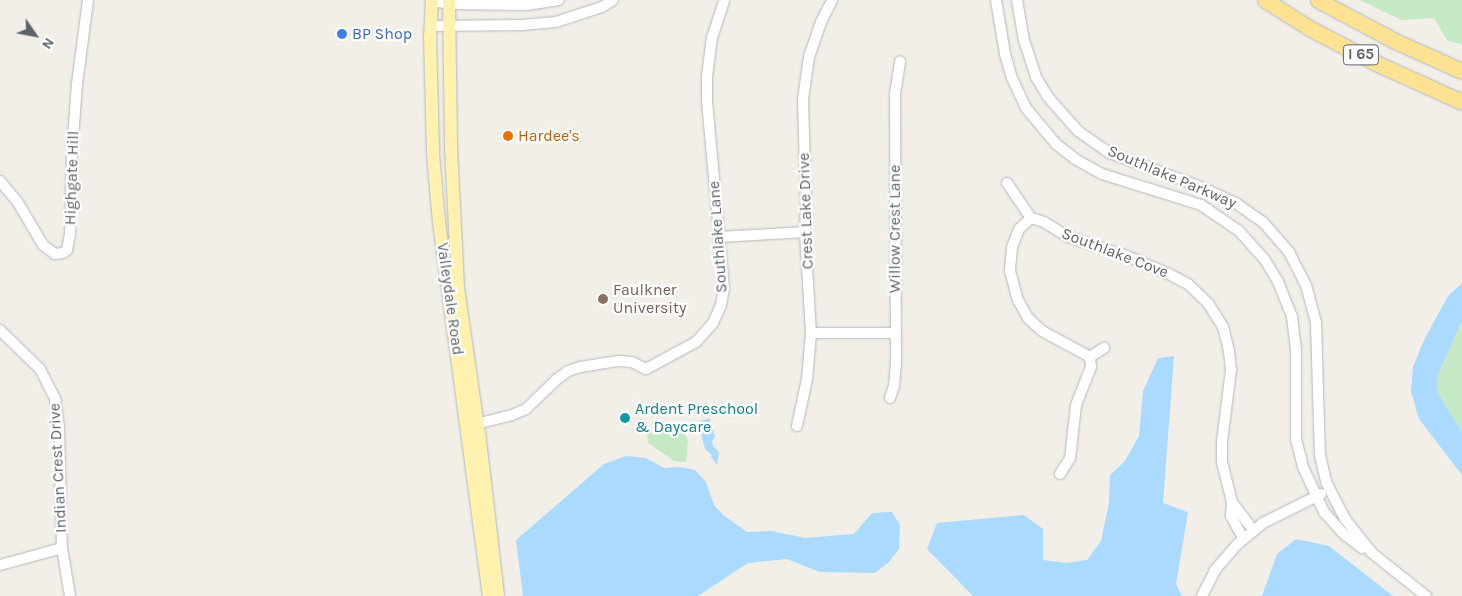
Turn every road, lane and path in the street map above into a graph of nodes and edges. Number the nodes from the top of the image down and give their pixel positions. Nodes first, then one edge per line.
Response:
1 (88, 0) edge
2 (432, 0) edge
3 (559, 0) edge
4 (614, 0) edge
5 (724, 0) edge
6 (832, 0) edge
7 (996, 0) edge
8 (1017, 0) edge
9 (1265, 0) edge
10 (1318, 0) edge
11 (449, 2) edge
12 (430, 26) junction
13 (450, 26) junction
14 (900, 60) dead end
15 (1462, 71) edge
16 (1462, 102) edge
17 (0, 181) edge
18 (1007, 183) dead end
19 (1032, 218) junction
20 (805, 232) junction
21 (720, 237) junction
22 (0, 330) edge
23 (812, 333) junction
24 (895, 333) junction
25 (1104, 348) dead end
26 (1090, 357) junction
27 (890, 398) dead end
28 (472, 425) junction
29 (797, 426) dead end
30 (1060, 474) dead end
31 (1330, 489) junction
32 (1316, 497) junction
33 (1232, 502) junction
34 (1254, 530) junction
35 (1244, 539) junction
36 (62, 548) junction
37 (1372, 553) junction
38 (0, 565) edge
39 (70, 596) edge
40 (489, 596) edge
41 (498, 596) edge
42 (1202, 596) edge
43 (1426, 596) edge

1 - 17 street, Highgate Hill
2 - 11 street
2 - 12 main road, Valleydale Road
3 - 11 street
4 - 13 street
5 - 21 street, Southlake Lane
6 - 20 street, Crest Lake Drive
7 - 32 street, Southlake Parkway
8 - 31 street, Southlake Parkway
9 - 16 highway, I 65
10 - 15 highway, I 65
11 - 13 main road, Valleydale Road
12 - 13 street
12 - 28 main road, Valleydale Road
13 - 28 main road, Valleydale Road
14 - 24 street, Willow Crest Lane
18 - 19 street, Southlake Cove
19 - 26 street
19 - 33 street, Southlake Cove
20 - 21 street
20 - 23 street, Crest Lake Drive
21 - 28 street, Southlake Lane
22 - 36 street, Indian Crest Drive
23 - 24 street
23 - 29 street, Crest Lake Drive
24 - 27 street, Willow Crest Lane
25 - 26 street
26 - 30 street
28 - 40 main road, Valleydale Road
28 - 41 main road, Valleydale Road
31 - 32 street
31 - 37 street, Southlake Parkway
32 - 34 street
32 - 37 street, Southlake Parkway
33 - 34 street, Southlake Cove
33 - 35 street, Southlake Cove
34 - 35 street
35 - 42 street
36 - 38 street
36 - 39 street, Indian Crest Drive
37 - 43 street, Southlake Parkway

